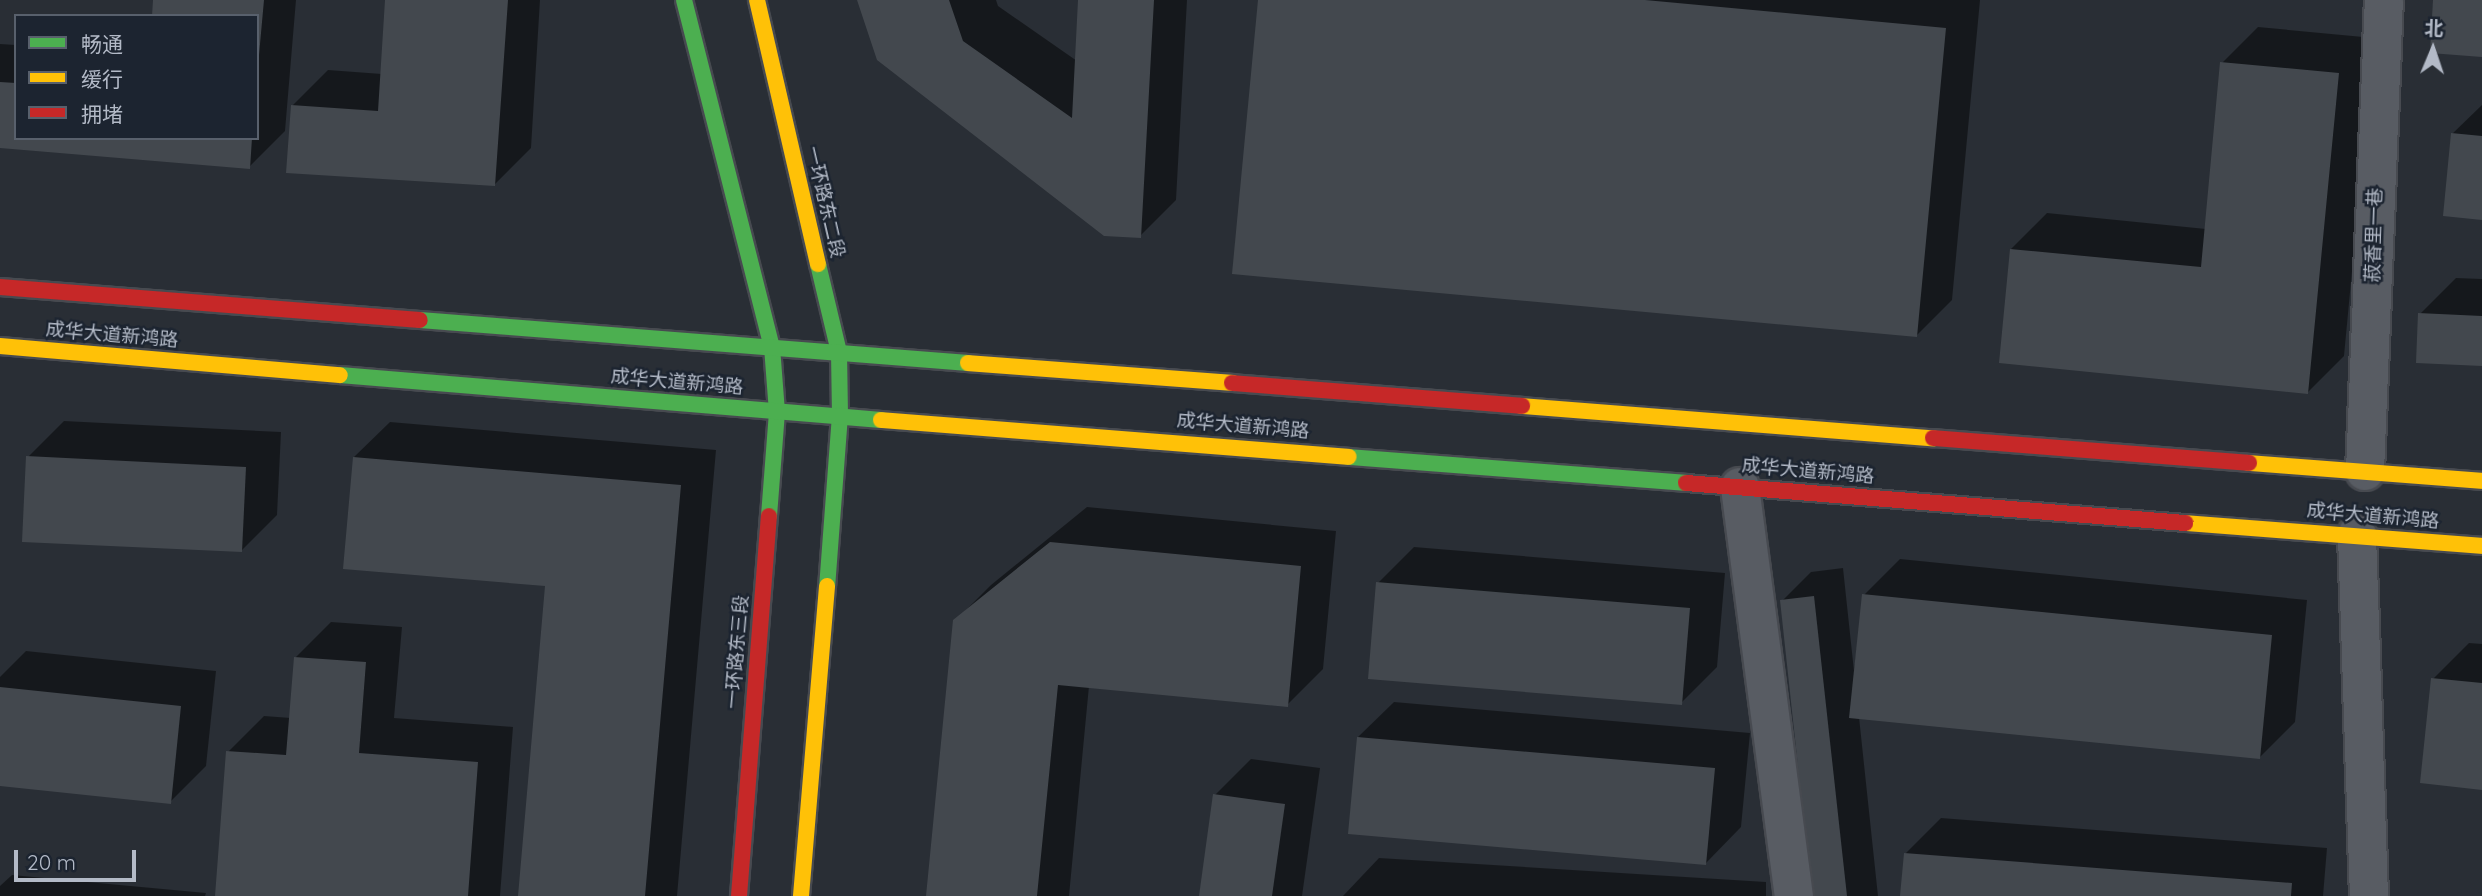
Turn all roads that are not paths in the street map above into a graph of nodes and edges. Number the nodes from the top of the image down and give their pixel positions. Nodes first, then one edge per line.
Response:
1 (684, 0) edge
2 (757, 0) edge
3 (2384, 0) edge
4 (0, 287) edge
5 (0, 346) edge
6 (772, 347) junction
7 (839, 352) junction
8 (777, 412) junction
9 (840, 415) junction
10 (2365, 471) junction
11 (2482, 481) edge
12 (1740, 487) junction
13 (2357, 536) junction
14 (2482, 546) edge
15 (739, 896) edge
16 (801, 896) edge
17 (1794, 896) edge
18 (2369, 896) edge

1 - 6 main road
2 - 7 main road, 一环路东二段
3 - 10 street, 菽香里一巷
4 - 6 main road, 成华大道新鸿路
5 - 8 main road, 成华大道新鸿路
6 - 7 main road, 成华大道新鸿路
6 - 8 main road
7 - 9 main road, 一环路东二段
7 - 10 main road, 成华大道新鸿路
8 - 9 main road, 成华大道新鸿路
8 - 15 main road, 一环路东三段
9 - 12 main road, 成华大道新鸿路
9 - 16 main road
10 - 11 main road, 成华大道新鸿路
12 - 13 main road, 成华大道新鸿路
12 - 17 street
13 - 14 main road, 成华大道新鸿路
13 - 18 street

